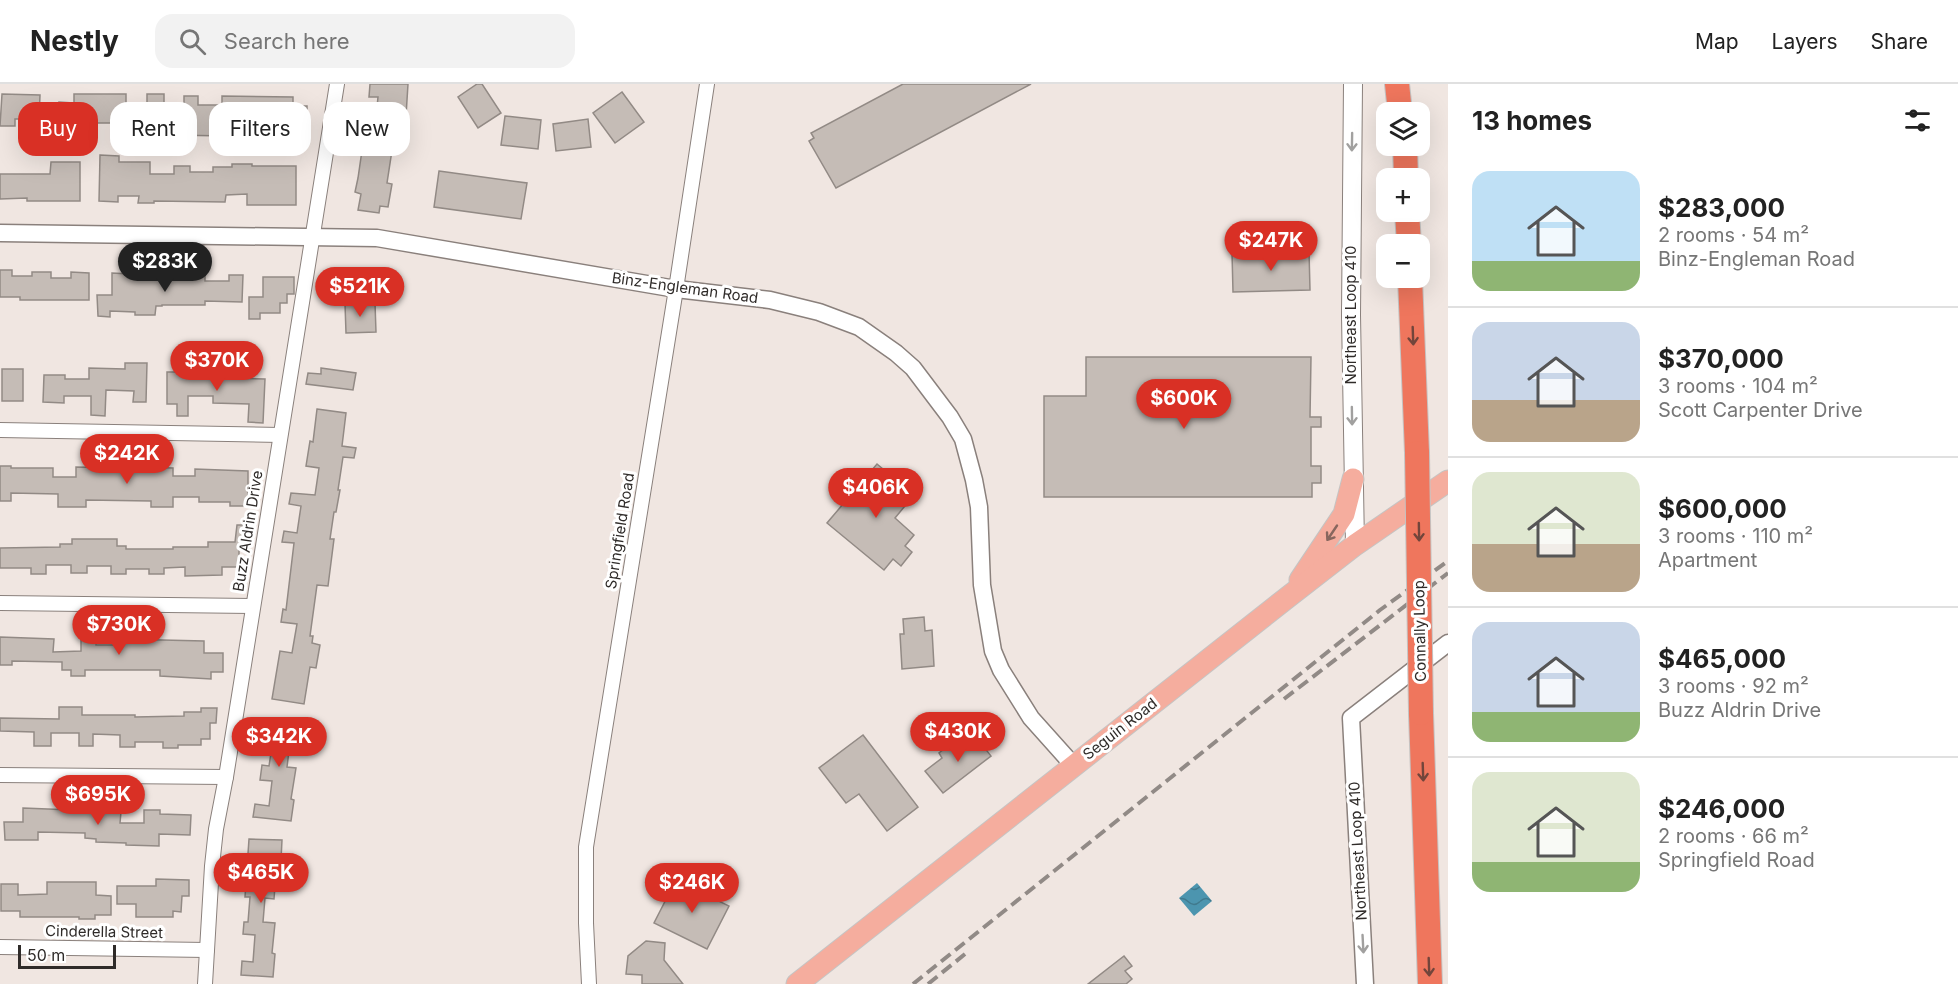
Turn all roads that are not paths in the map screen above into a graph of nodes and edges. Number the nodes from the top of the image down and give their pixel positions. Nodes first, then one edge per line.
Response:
1 (336, 84) edge
2 (707, 84) edge
3 (1353, 84) edge
4 (1396, 84) edge
5 (1404, 84) edge
6 (1399, 102) edge
7 (1405, 102) edge
8 (0, 233) edge
9 (312, 237) junction
10 (1410, 288) edge
11 (676, 289) junction
12 (0, 430) edge
13 (280, 435) junction
14 (1353, 479) junction
15 (1448, 481) edge
16 (1355, 545) junction
17 (1288, 597) junction
18 (0, 603) edge
19 (252, 606) junction
20 (1448, 643) edge
21 (1074, 766) junction
22 (0, 775) edge
23 (225, 777) junction
24 (0, 947) edge
25 (207, 951) junction
26 (205, 984) edge
27 (589, 984) edge
28 (797, 984) edge
29 (1365, 984) edge
30 (1430, 984) edge

1 - 9 street, Buzz Aldrin Drive
2 - 11 street, Springfield Road
3 -> 14 main road, Northeast Loop 410
4 - 6 highway
5 - 7 highway
8 - 9 street, Binz-Engleman Road
9 - 11 street, Binz-Engleman Road
9 - 13 street, Buzz Aldrin Drive
10 -> 30 highway, Connally Loop, bridge
11 - 21 street, Binz-Engleman Road
11 - 27 street, Springfield Road
12 - 13 street
13 - 19 street, Buzz Aldrin Drive
14 - 16 main road, Northeast Loop 410
14 -> 17 main road
15 - 16 main road, Seguin Road
16 - 17 main road, Seguin Road
17 - 21 main road, Seguin Road
18 - 19 street
19 - 23 street, Buzz Aldrin Drive
20 -> 29 street, Northeast Loop 410
21 - 28 main road, Seguin Road
22 - 23 street
23 - 25 street, Buzz Aldrin Drive
24 - 25 street, Cinderella Street
25 - 26 street, Buzz Aldrin Drive

